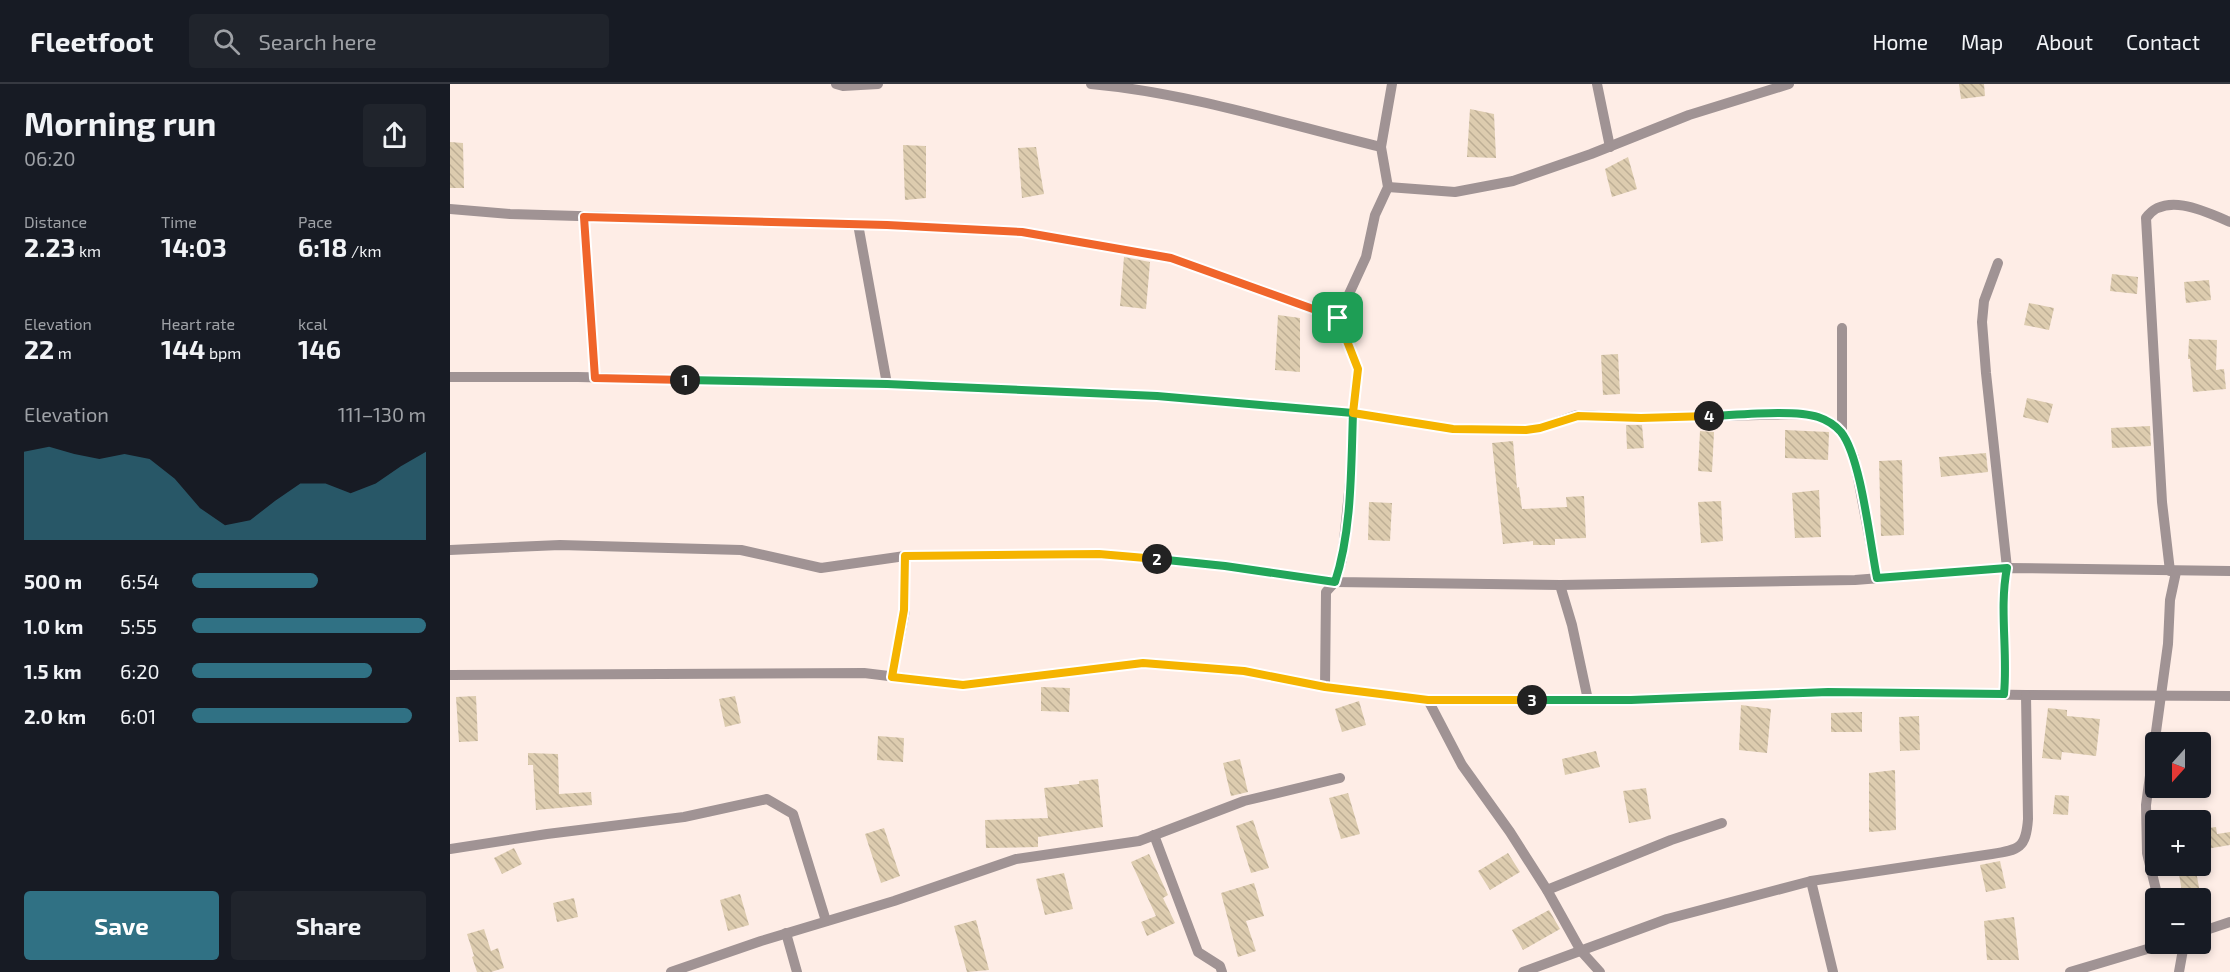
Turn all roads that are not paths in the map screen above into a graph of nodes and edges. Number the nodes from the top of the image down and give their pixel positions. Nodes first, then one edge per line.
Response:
1 (836, 84) edge
2 (879, 84) edge
3 (1091, 84) edge
4 (1392, 84) edge
5 (1597, 84) edge
6 (1789, 84) edge
7 (1381, 147) junction
8 (1610, 147) junction
9 (1388, 187) junction
10 (450, 209) edge
11 (584, 217) junction
12 (2230, 222) edge
13 (858, 224) junction
14 (1998, 263) dead end
15 (1338, 318) junction
16 (1842, 328) dead end
17 (450, 377) edge
18 (595, 378) junction
19 (887, 384) junction
20 (1353, 413) junction
21 (1842, 433) junction
22 (450, 550) edge
23 (905, 556) junction
24 (2007, 568) junction
25 (2173, 571) junction
26 (2230, 571) edge
27 (1877, 578) junction
28 (1335, 582) junction
29 (1560, 585) junction
30 (450, 675) edge
31 (892, 677) junction
32 (1325, 687) junction
33 (2004, 694) junction
34 (2162, 694) junction
35 (2026, 695) junction
36 (2230, 696) edge
37 (1428, 700) junction
38 (1588, 700) junction
39 (1340, 778) dead end
40 (1722, 823) dead end
41 (1154, 835) junction
42 (450, 849) edge
43 (1811, 881) junction
44 (2156, 888) edge
45 (1546, 890) junction
46 (826, 921) junction
47 (2230, 922) edge
48 (2211, 928) edge
49 (786, 933) junction
50 (2145, 950) edge
51 (1581, 951) junction
52 (2183, 954) edge
53 (671, 972) edge
54 (797, 972) edge
55 (1222, 972) edge
56 (1523, 972) edge
57 (1600, 972) edge
58 (1833, 972) edge
59 (2070, 972) edge
60 (2180, 972) edge

1 - 2 street
3 - 7 street
4 - 7 street
5 - 8 street
6 - 8 street
7 - 9 street
8 - 9 street
9 - 15 street
10 - 11 street
11 - 13 street
11 - 18 street
12 - 25 street
13 - 15 street
13 - 19 street
14 - 24 street
15 - 20 street
16 - 21 street
17 - 18 street
18 - 19 street
19 - 20 street
20 - 21 street
20 - 28 street
21 - 27 street
22 - 23 street
23 - 28 street
23 - 31 street
24 - 25 street
24 - 27 street
24 - 33 street
25 - 26 street
25 - 34 street
27 - 29 street
28 - 29 street
28 - 32 street
29 - 38 street
30 - 31 street
31 - 32 street
32 - 37 street
33 - 35 street
33 - 38 street
34 - 35 street
34 - 36 street
34 - 44 street
35 - 43 street
37 - 38 street
37 - 45 street
39 - 41 street
40 - 45 street
41 - 46 street
41 - 55 street
42 - 46 street
43 - 51 street
43 - 58 street
45 - 51 street
46 - 49 street
47 - 48 street
49 - 53 street
49 - 54 street
50 - 59 street
51 - 56 street
51 - 57 street
52 - 60 street

